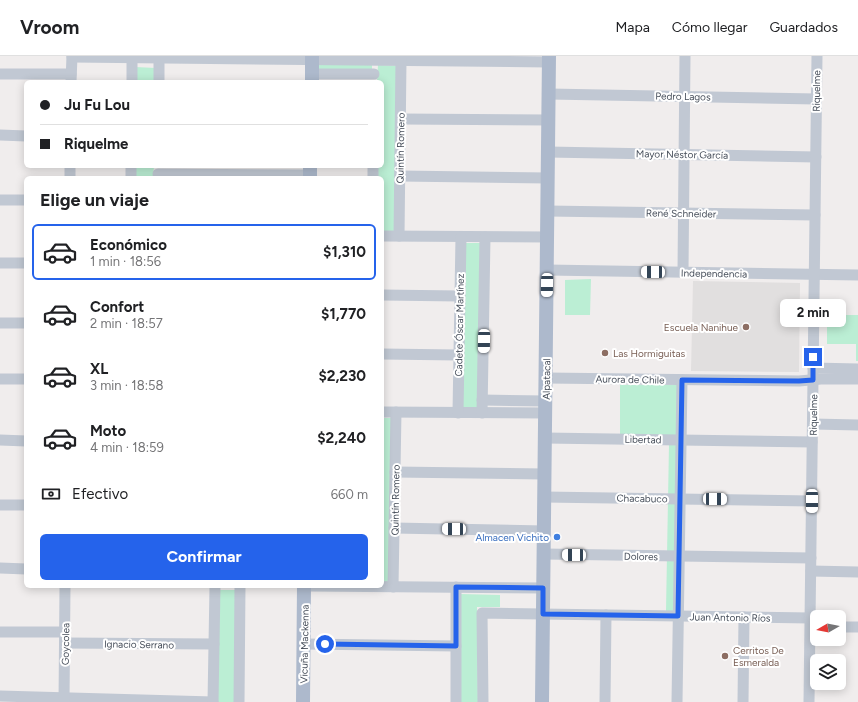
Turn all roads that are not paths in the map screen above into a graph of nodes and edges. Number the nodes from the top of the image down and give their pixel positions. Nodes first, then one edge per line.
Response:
1 (72, 56) edge
2 (685, 56) edge
3 (817, 56) edge
4 (132, 58) junction
5 (159, 58) junction
6 (247, 58) edge
7 (312, 58) edge
8 (374, 58) edge
9 (432, 58) edge
10 (490, 59) edge
11 (549, 59) edge
12 (401, 60) junction
13 (0, 74) edge
14 (71, 78) edge
15 (312, 78) edge
16 (374, 78) edge
17 (132, 80) edge
18 (159, 80) edge
19 (549, 94) junction
20 (685, 96) junction
21 (816, 99) junction
22 (401, 119) junction
23 (549, 120) junction
24 (0, 135) edge
25 (24, 136) edge
26 (548, 152) junction
27 (684, 154) junction
28 (816, 157) junction
29 (158, 173) edge
30 (310, 173) edge
31 (400, 176) junction
32 (548, 178) junction
33 (0, 200) edge
34 (24, 200) edge
35 (548, 211) junction
36 (683, 213) junction
37 (815, 215) junction
38 (384, 236) edge
39 (399, 236) junction
40 (461, 236) junction
41 (486, 237) junction
42 (547, 237) junction
43 (0, 263) edge
44 (24, 263) edge
45 (547, 270) junction
46 (683, 272) junction
47 (814, 274) junction
48 (858, 274) edge
49 (384, 295) edge
50 (459, 296) junction
51 (0, 323) edge
52 (24, 323) edge
53 (384, 354) edge
54 (458, 354) junction
55 (813, 368) junction
56 (858, 369) edge
57 (546, 378) junction
58 (0, 379) edge
59 (24, 379) edge
60 (858, 379) edge
61 (682, 380) junction
62 (813, 380) junction
63 (482, 400) junction
64 (545, 407) junction
65 (384, 412) edge
66 (396, 412) junction
67 (458, 413) junction
68 (482, 413) junction
69 (813, 424) junction
70 (858, 425) edge
71 (545, 438) junction
72 (0, 440) edge
73 (681, 440) junction
74 (24, 441) edge
75 (812, 442) junction
76 (395, 472) junction
77 (544, 474) junction
78 (544, 497) junction
79 (680, 499) junction
80 (812, 501) junction
81 (0, 505) edge
82 (24, 505) edge
83 (394, 528) junction
84 (544, 531) junction
85 (544, 554) junction
86 (679, 556) junction
87 (811, 558) junction
88 (0, 568) edge
89 (24, 569) edge
90 (811, 571) junction
91 (858, 572) edge
92 (384, 587) edge
93 (393, 587) junction
94 (456, 587) junction
95 (65, 588) edge
96 (215, 588) edge
97 (240, 588) edge
98 (304, 588) edge
99 (543, 588) junction
100 (812, 610) edge
101 (543, 614) junction
102 (606, 615) junction
103 (678, 616) junction
104 (744, 617) junction
105 (810, 624) edge
106 (846, 627) edge
107 (858, 627) edge
108 (0, 632) edge
109 (65, 637) junction
110 (214, 644) junction
111 (304, 644) junction
112 (456, 646) junction
113 (811, 646) edge
114 (0, 696) edge
115 (64, 700) edge
116 (213, 702) edge
117 (239, 702) edge
118 (303, 702) edge
119 (456, 702) edge
120 (483, 702) edge
121 (542, 702) edge
122 (605, 702) edge
123 (677, 702) edge
124 (743, 702) edge
125 (809, 702) edge

1 - 4 street
1 - 14 street
2 - 20 street
3 - 21 street, Riquelme
4 - 5 street
4 - 17 street
5 - 6 street
5 - 18 street
6 - 7 street
7 - 8 street
7 - 15 main road
8 - 12 street
8 - 16 street
9 - 10 street
9 - 12 street
10 - 11 street
11 - 19 main road, Alpatacal
12 - 22 street, Quintín Romero
13 - 14 street
15 - 16 street
19 - 20 street, Pedro Lagos
19 - 23 main road, Alpatacal
20 - 21 street, Pedro Lagos
20 - 27 street
21 - 28 street, Riquelme
22 - 23 street
22 - 31 street, Quintín Romero
23 - 26 main road, Alpatacal
24 - 25 street
26 - 27 street, Mayor Néstor García
26 - 32 main road, Alpatacal
27 - 28 street, Mayor Néstor García
27 - 36 street
28 - 37 street, Riquelme
29 - 30 street
31 - 32 street
31 - 39 street, Quintín Romero
32 - 35 main road, Alpatacal
33 - 34 street
35 - 36 street, René Schneider
35 - 42 main road, Alpatacal
36 - 37 street, René Schneider
36 - 46 street
37 - 47 street, Riquelme
38 - 39 street
39 - 40 street
40 - 41 street
40 - 50 street, Cadete Óscar Martínez
41 - 42 street
41 - 63 street
42 - 45 main road, Alpatacal
43 - 44 street
45 - 46 street, Independencia
45 - 57 main road, Alpatacal
46 - 47 street, Independencia
47 - 48 street, Independencia
47 - 55 street, Riquelme
49 - 50 street
50 - 54 street, Cadete Óscar Martínez
51 - 52 street
53 - 54 street
54 - 67 street, Cadete Óscar Martínez
55 - 56 street
55 - 62 street, Riquelme
57 - 61 street, Aurora de Chile
57 - 64 main road, Alpatacal
58 - 59 street
60 - 62 street, Aurora de Chile
61 - 62 street, Aurora de Chile
61 - 73 street
62 - 69 street, Riquelme
63 - 64 street
63 - 68 street
64 - 68 street
64 - 71 main road, Alpatacal
65 - 66 street
66 - 67 street
66 - 76 street, Quintín Romero
67 - 68 street
69 - 70 street
69 - 75 street, Riquelme
71 - 73 street, Libertad
71 - 77 main road, Alpatacal
72 - 74 street
73 - 75 street, Libertad
73 - 79 street
75 - 80 street, Riquelme
76 - 77 street
76 - 83 street, Quintín Romero
77 - 78 main road, Alpatacal
78 - 79 street, Chacabuco
78 - 84 main road, Alpatacal
79 - 80 street, Chacabuco
79 - 86 street
80 - 87 street, Riquelme
81 - 82 street
83 - 84 street
83 - 93 street, Quintín Romero
84 - 85 main road, Alpatacal
85 - 86 street, Dolores
85 - 99 main road, Alpatacal
86 - 87 street, Dolores
86 - 103 street
87 - 90 street, Riquelme
88 - 89 street
90 - 91 street
90 - 100 street, Riquelme
92 - 93 street
93 - 94 street
94 - 99 street
94 - 112 street
95 - 109 street, Goycolea
96 - 110 street
97 - 117 street
98 - 111 main road, Vicuña Mackenna
99 - 101 main road, Alpatacal
101 - 102 street, Juan Antonio Ríos
101 - 120 street, Juan Antonio Ríos
101 - 121 main road, Alpatacal
102 - 103 street, Juan Antonio Ríos
102 - 122 street
103 - 104 street, Juan Antonio Ríos
103 - 123 street
104 - 105 street, Juan Antonio Ríos
104 - 124 street
106 - 107 street
108 - 109 street, Ignacio Serrano
109 - 110 street, Ignacio Serrano
109 - 115 street, Goycolea
110 - 116 street
111 - 112 street
111 - 118 main road, Vicuña Mackenna
112 - 119 street
113 - 125 street, Riquelme
114 - 115 street
115 - 116 street

